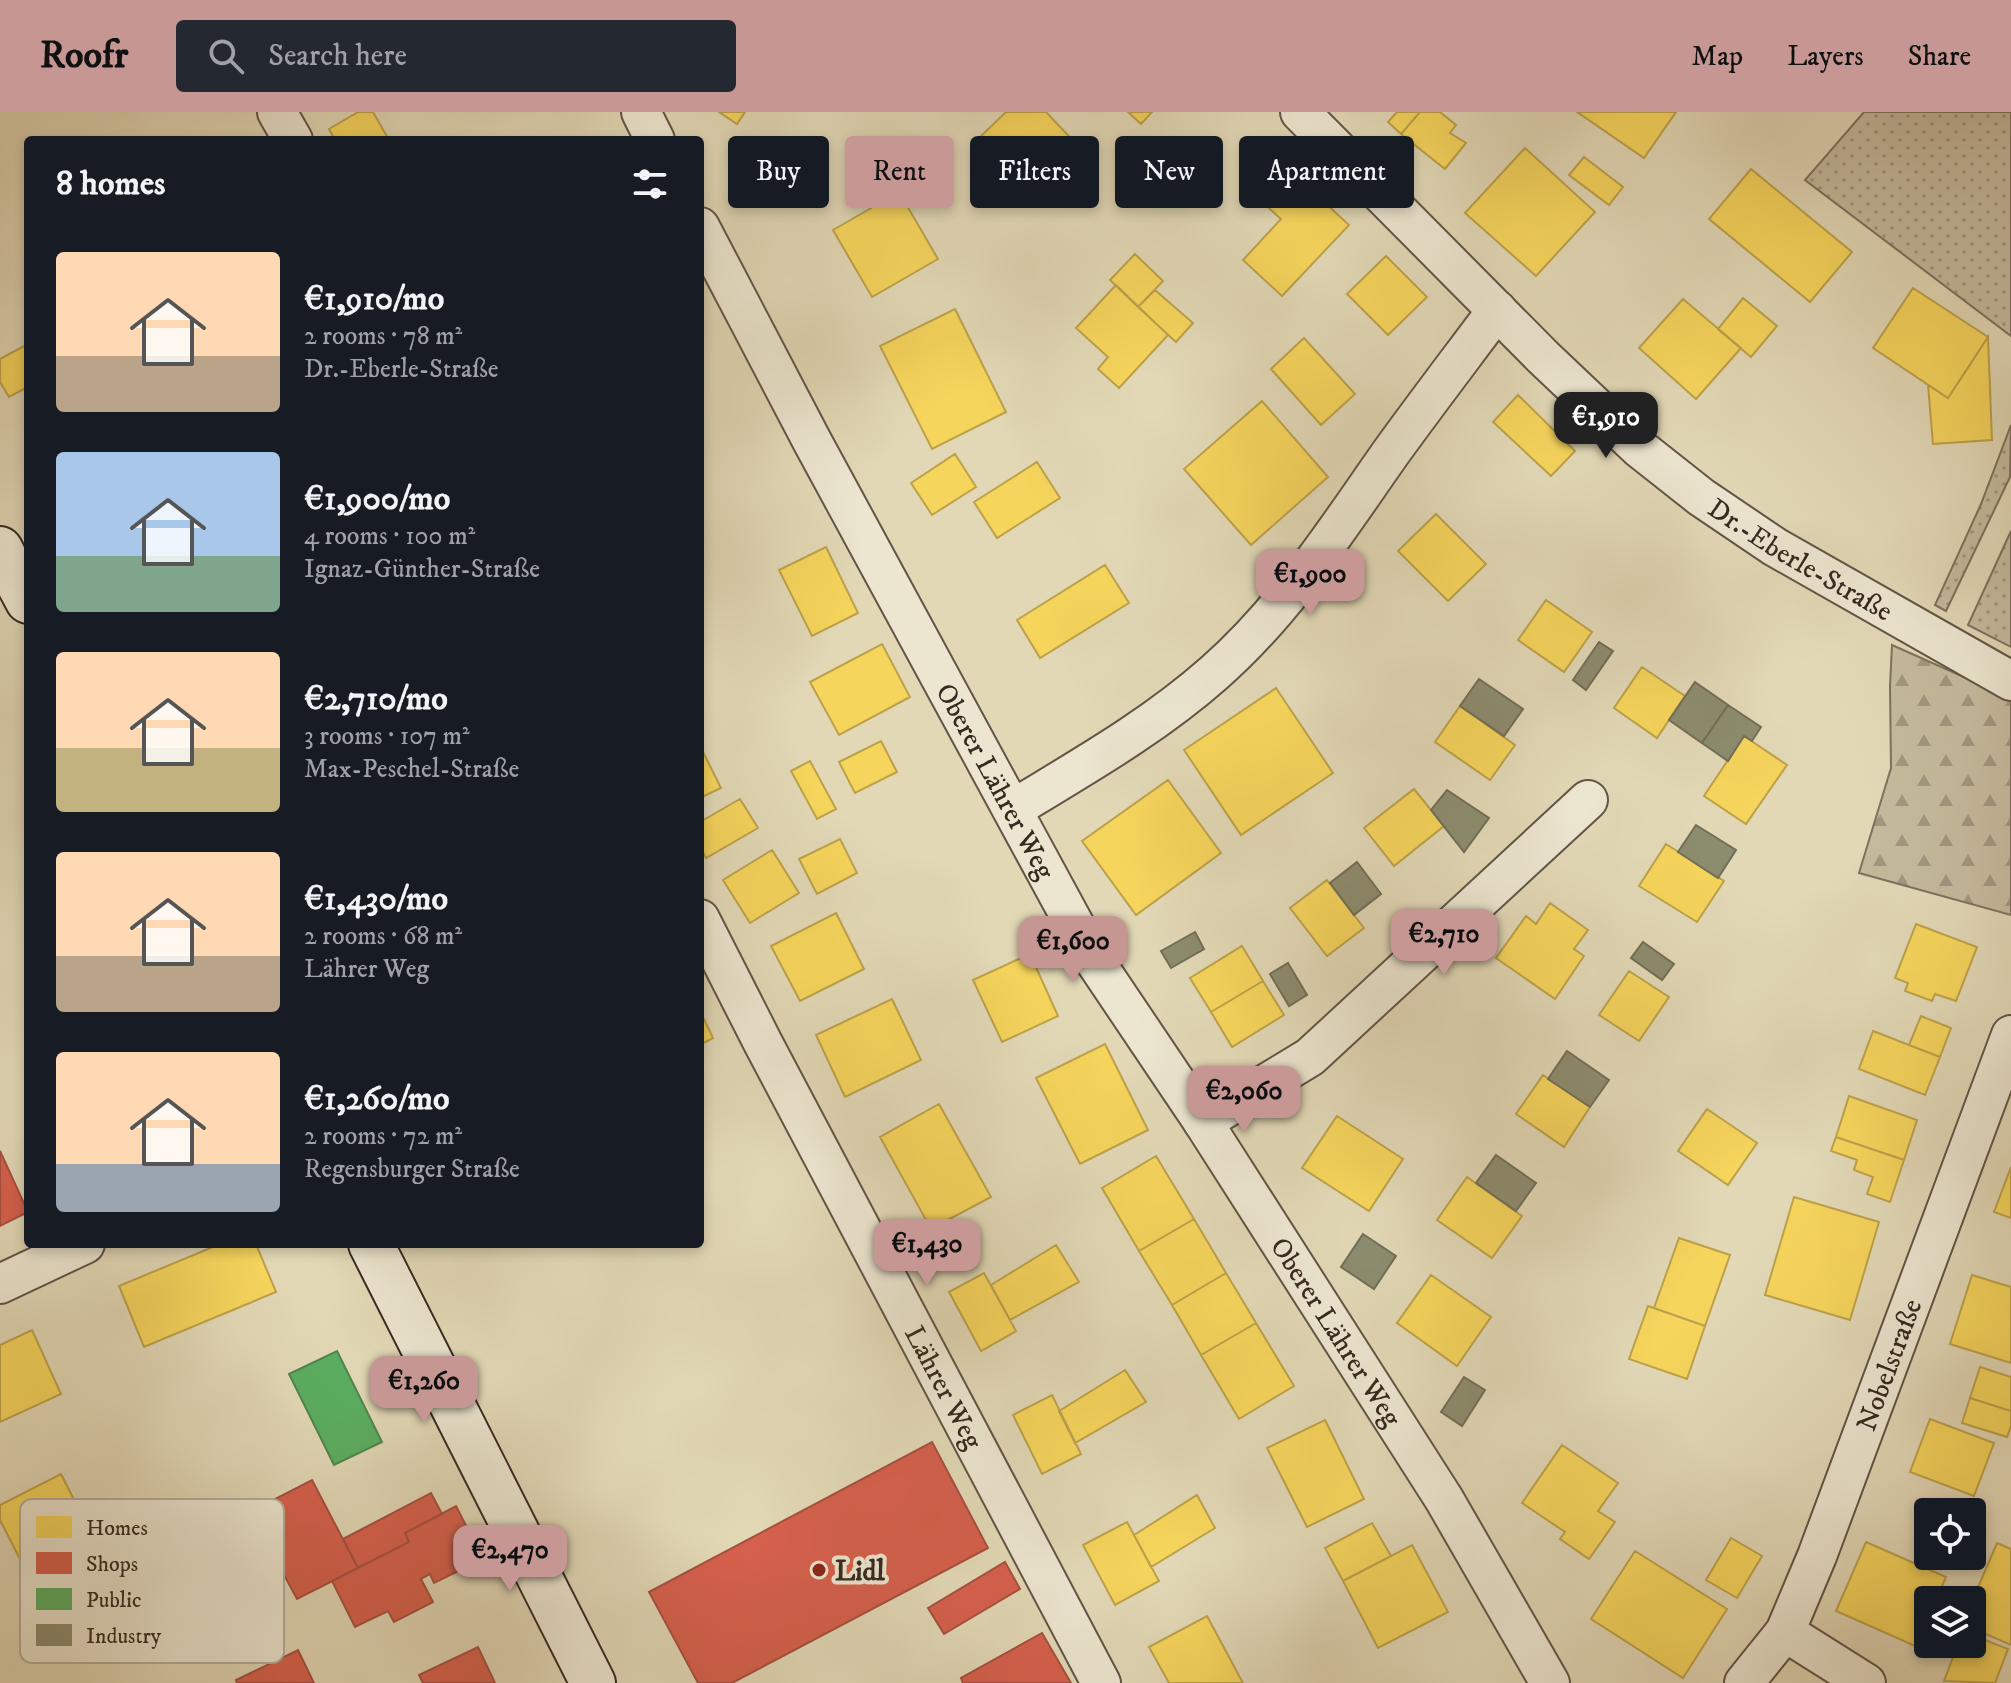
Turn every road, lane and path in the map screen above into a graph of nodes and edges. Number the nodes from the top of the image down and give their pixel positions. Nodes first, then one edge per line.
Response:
1 (277, 112) edge
2 (641, 112) edge
3 (1300, 112) edge
4 (291, 136) edge
5 (653, 136) edge
6 (704, 235) edge
7 (1497, 310) junction
8 (0, 549) edge
9 (24, 594) edge
10 (2011, 681) edge
11 (1588, 800) dead end
12 (1013, 809) junction
13 (704, 927) edge
14 (2007, 1058) edge
15 (1203, 1122) junction
16 (76, 1248) edge
17 (373, 1248) edge
18 (0, 1284) edge
19 (1785, 1632) junction
20 (593, 1683) edge
21 (1101, 1683) edge
22 (1550, 1683) edge
23 (1744, 1683) edge
24 (1866, 1683) edge

1 - 4 street
2 - 5 street
3 - 7 street, Dr.-Eberle-Straße
6 - 12 street, Oberer Lährer Weg
7 - 10 street, Dr.-Eberle-Straße
7 - 12 street
8 - 9 main road
11 - 15 street
12 - 15 street, Oberer Lährer Weg
13 - 21 street, Lährer Weg
14 - 19 street, Nobelstraße
15 - 22 street, Oberer Lährer Weg
16 - 18 street
17 - 20 main road
19 - 23 street, Nobelstraße
19 - 24 street

